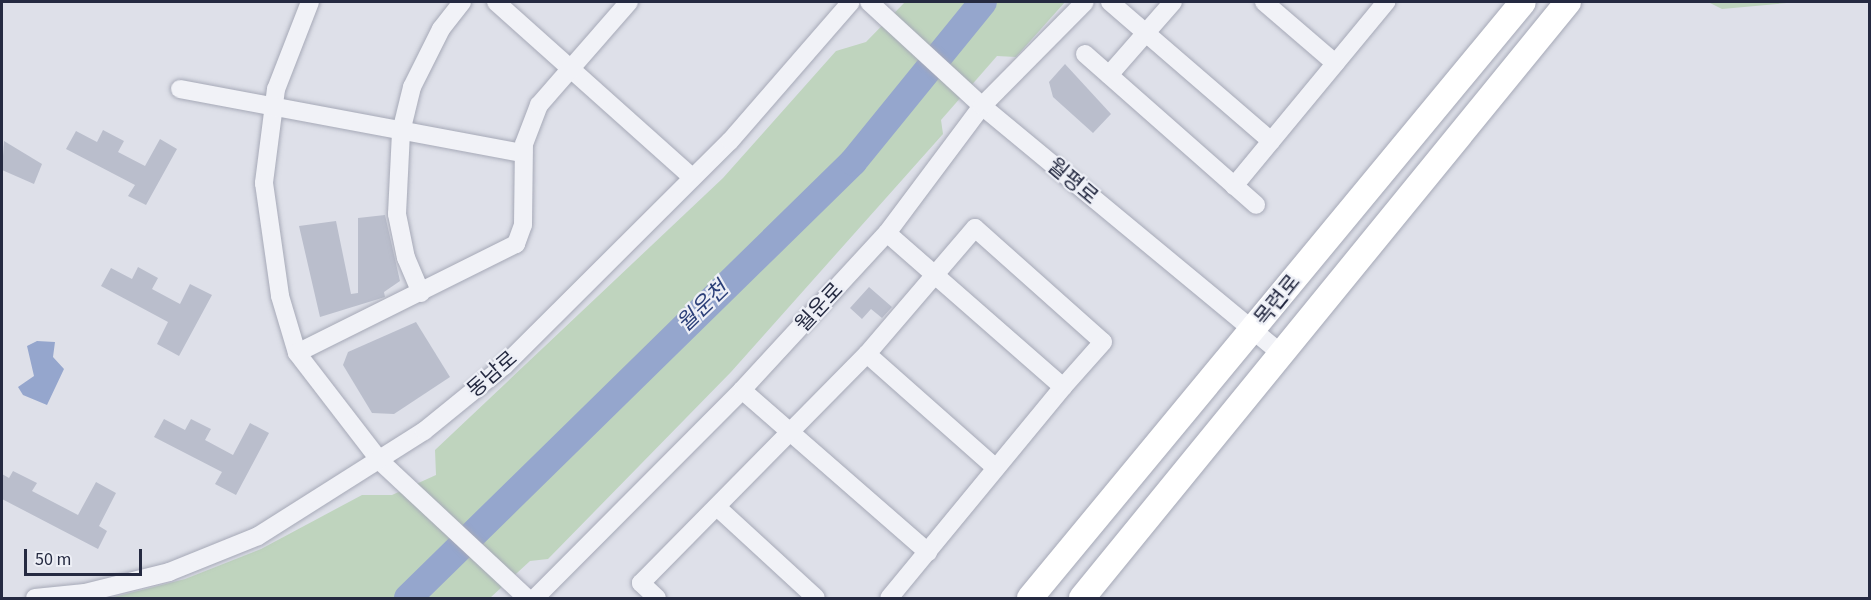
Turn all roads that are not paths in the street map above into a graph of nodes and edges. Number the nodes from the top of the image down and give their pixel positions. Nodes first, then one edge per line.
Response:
1 (310, 2) edge
2 (462, 2) edge
3 (496, 2) edge
4 (630, 2) edge
5 (851, 2) edge
6 (869, 2) edge
7 (1085, 2) edge
8 (1110, 2) edge
9 (1173, 2) edge
10 (1264, 2) edge
11 (1386, 2) edge
12 (1523, 2) edge
13 (1568, 2) edge
14 (1146, 33) junction
15 (1085, 54) dead end
16 (1335, 63) junction
17 (569, 65) junction
18 (1109, 75) junction
19 (180, 89) dead end
20 (274, 104) junction
21 (982, 106) junction
22 (401, 132) junction
23 (1271, 141) junction
24 (523, 153) junction
25 (692, 177) junction
26 (1234, 186) junction
27 (1256, 206) dead end
28 (887, 233) junction
29 (936, 276) junction
30 (421, 293) junction
31 (1253, 330) junction
32 (297, 353) junction
33 (867, 354) junction
34 (1282, 354) junction
35 (1063, 387) junction
36 (742, 390) junction
37 (790, 433) junction
38 (381, 462) junction
39 (996, 468) junction
40 (717, 507) junction
41 (927, 552) junction
42 (35, 598) edge
43 (527, 598) edge
44 (536, 598) edge
45 (657, 598) edge
46 (816, 598) edge
47 (889, 598) edge
48 (1030, 598) edge
49 (1082, 598) edge

1 - 20 street
2 - 22 street
3 - 17 street
4 - 17 street
5 - 25 street, 동남로
6 - 21 street, 월평로
7 - 21 street, 월운로
8 - 14 street
9 - 14 street
10 - 16 street
11 - 16 street
12 - 31 street, 목련로
13 - 34 street, 목련로
14 - 18 street
14 - 23 street
15 - 18 street
16 - 23 street
17 - 24 street
17 - 25 street
18 - 26 street
19 - 20 street
20 - 22 street
20 - 32 street
21 - 28 street, 월운로
21 - 31 street, 월평로
22 - 24 street
22 - 30 street
23 - 26 street
24 - 30 street
25 - 38 street, 동남로
26 - 27 street
28 - 29 street
28 - 36 street, 월운로
29 - 33 street
29 - 35 street
29 - 35 street
30 - 32 street
31 - 34 street, 월평로
31 - 48 street, 목련로
32 - 38 street
33 - 37 street
33 - 39 street
34 - 49 street, 목련로
35 - 39 street
36 - 37 street
36 - 44 street, 월운로
37 - 40 street
37 - 41 street
38 - 42 street, 동남로
38 - 43 street
39 - 41 street
40 - 45 street
40 - 46 street
41 - 47 street

